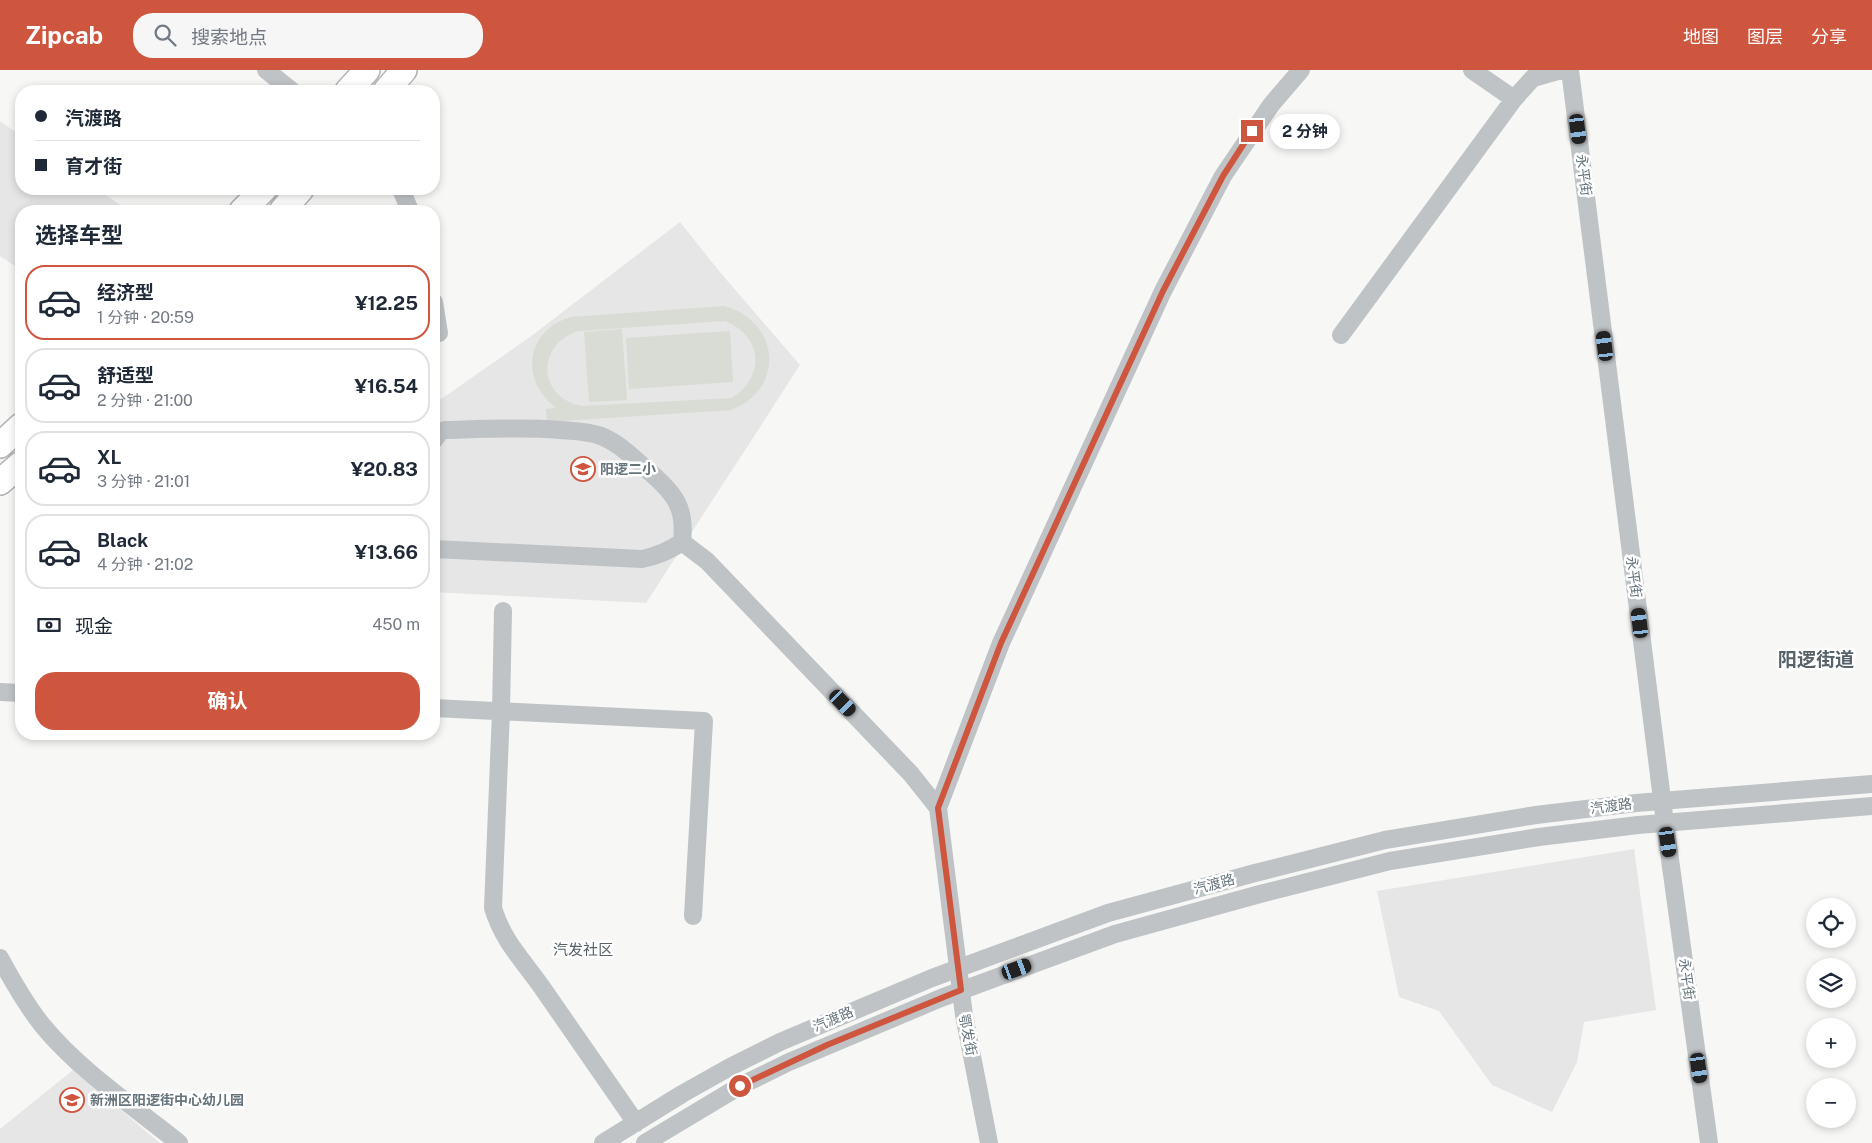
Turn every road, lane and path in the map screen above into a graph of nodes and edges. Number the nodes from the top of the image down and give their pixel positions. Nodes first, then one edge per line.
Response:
1 (266, 70) edge
2 (367, 70) edge
3 (404, 70) edge
4 (1301, 70) edge
5 (1472, 70) edge
6 (1562, 70) edge
7 (1570, 70) edge
8 (285, 85) edge
9 (353, 85) edge
10 (391, 85) edge
11 (1514, 99) junction
12 (258, 195) edge
13 (296, 195) edge
14 (248, 205) edge
15 (287, 205) edge
16 (1341, 335) dead end
17 (15, 431) edge
18 (440, 432) edge
19 (0, 445) edge
20 (15, 469) edge
21 (0, 482) edge
22 (682, 542) junction
23 (440, 549) edge
24 (502, 611) dead end
25 (0, 692) edge
26 (15, 693) edge
27 (440, 708) edge
28 (501, 711) junction
29 (1872, 784) edge
30 (1663, 801) junction
31 (1872, 806) edge
32 (938, 808) junction
33 (1665, 823) junction
34 (694, 916) dead end
35 (0, 958) edge
36 (958, 968) junction
37 (961, 990) junction
38 (636, 1123) junction
39 (179, 1143) edge
40 (603, 1143) edge
41 (645, 1143) edge
42 (989, 1143) edge
43 (1709, 1143) edge

1 - 8 street
2 - 9 highway
3 - 10 highway
4 - 32 street
5 - 11 street
6 - 11 street
7 - 30 street, 永平街
11 - 16 street
12 - 14 highway
13 - 15 highway
17 - 19 highway
18 - 22 street
20 - 21 highway
22 - 23 street
22 - 32 street
24 - 28 street
25 - 26 street
27 - 28 street
28 - 34 street
28 - 38 street
29 - 30 street, 汽渡路
30 - 33 street, 永平街
30 - 36 street, 汽渡路
31 - 33 street, 汽渡路
32 - 36 street, 鄂发街
33 - 37 street, 汽渡路
33 - 43 street, 永平街
35 - 39 street
36 - 37 street, 鄂发街
36 - 38 street, 汽渡路
37 - 41 street, 汽渡路
37 - 42 street, 鄂发街
38 - 40 street, 汽渡路

